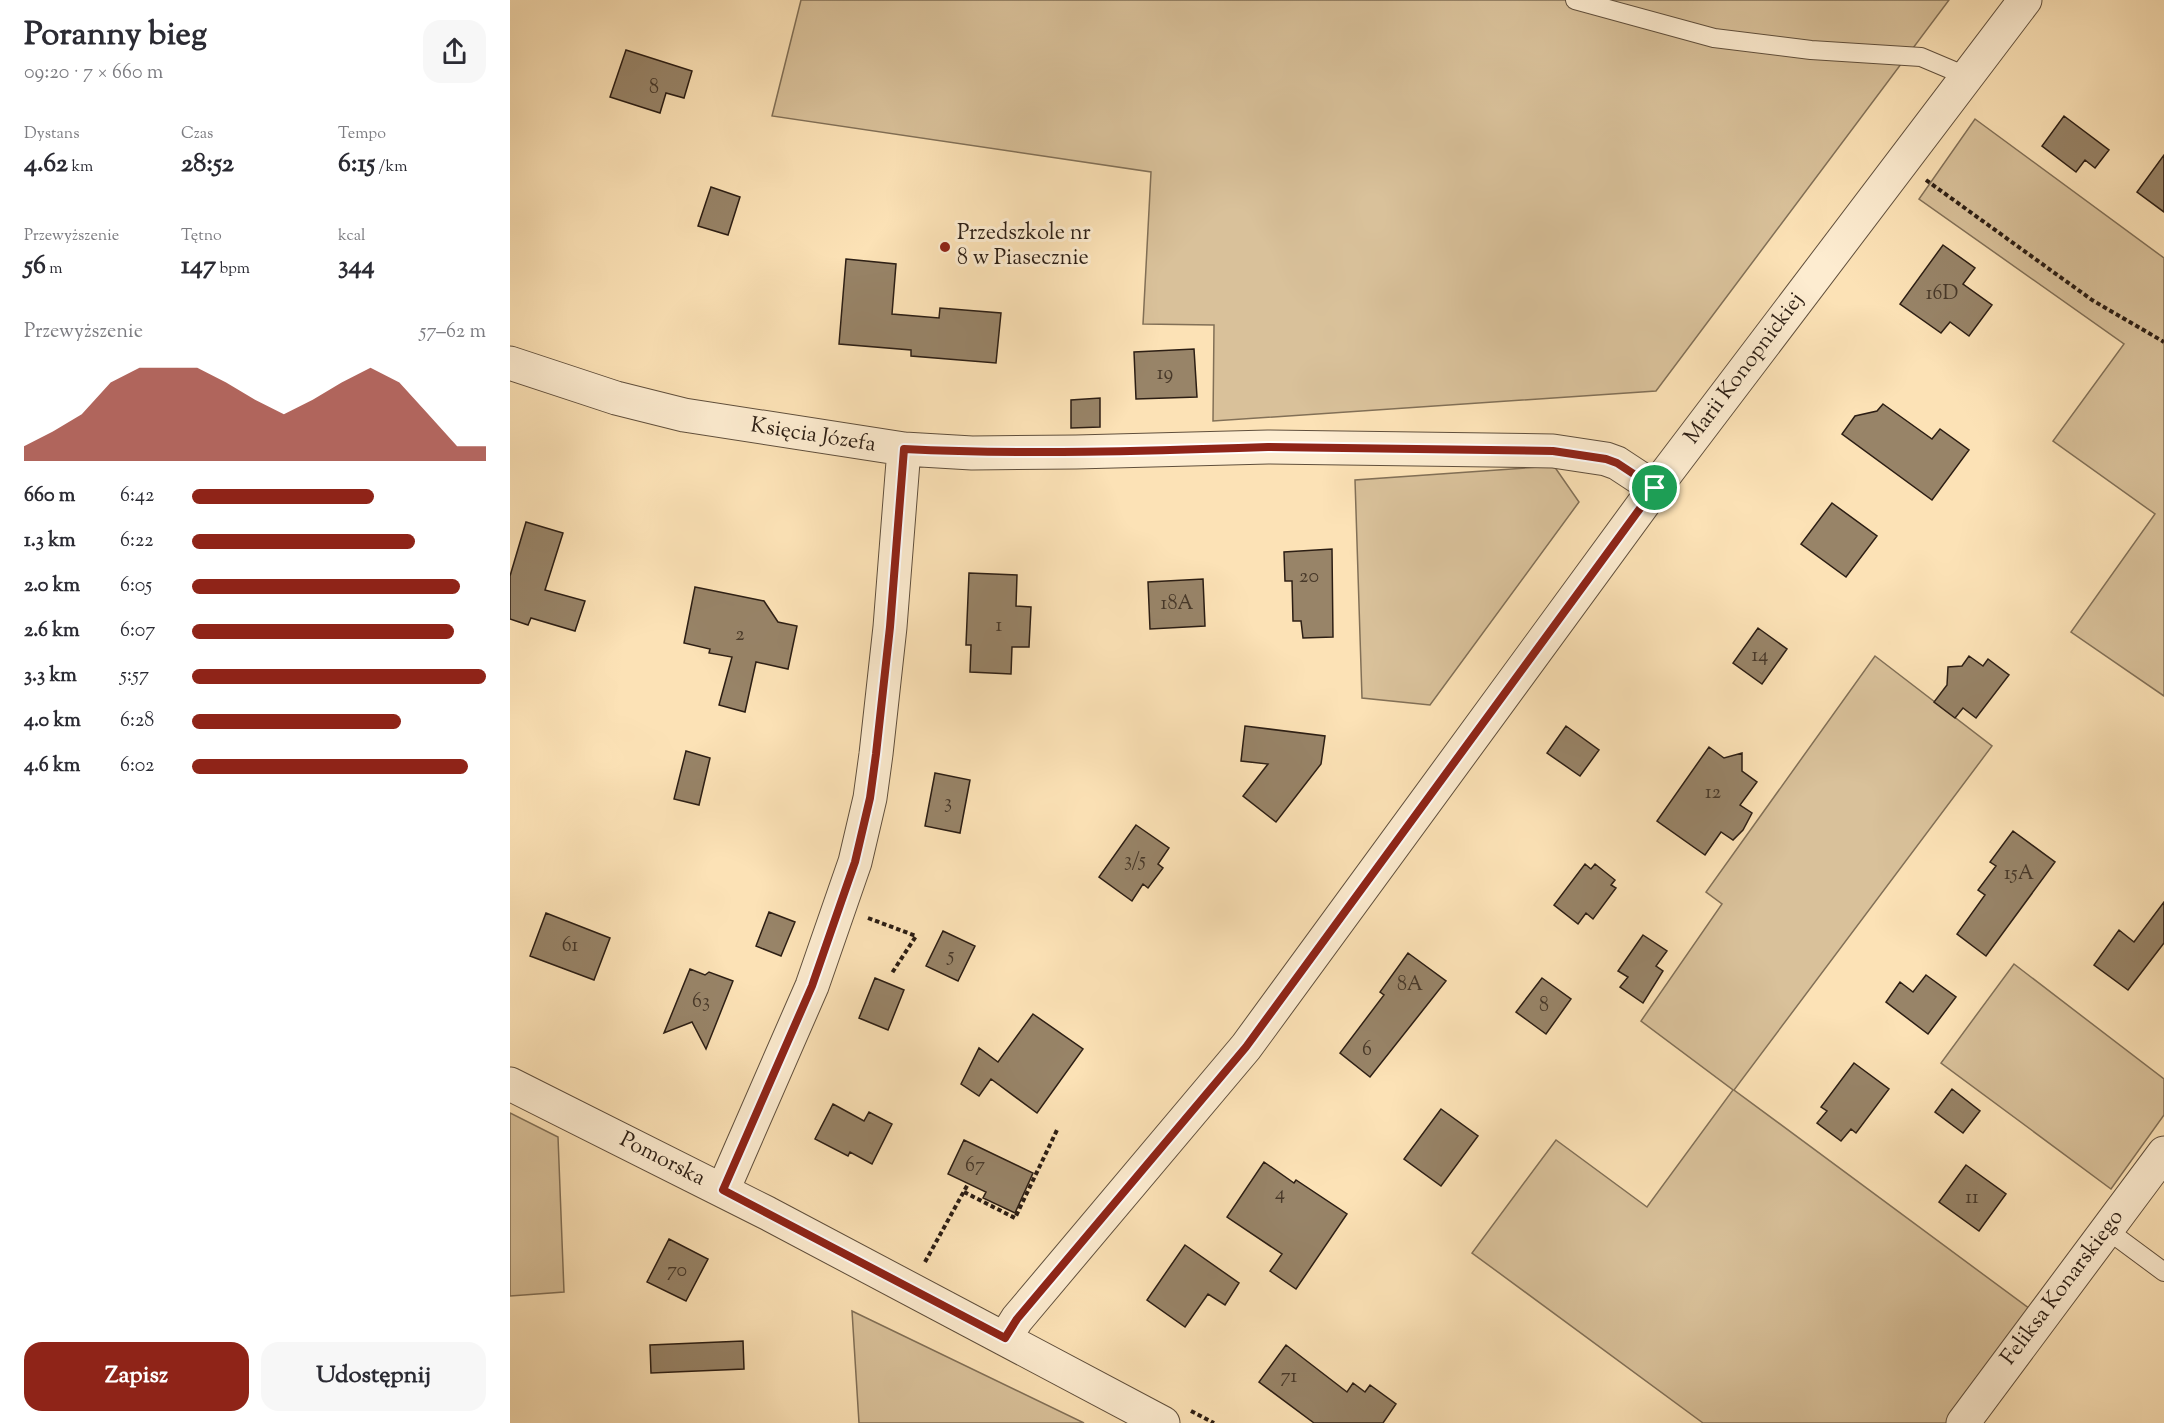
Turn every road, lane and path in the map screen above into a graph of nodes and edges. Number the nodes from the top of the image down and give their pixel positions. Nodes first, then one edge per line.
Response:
1 (1575, 0) edge
2 (2025, 0) edge
3 (1966, 76) junction
4 (1902, 162) junction
5 (2164, 342) edge
6 (510, 363) edge
7 (904, 449) junction
8 (1655, 488) junction
9 (866, 917) dead end
10 (892, 973) dead end
11 (510, 1084) edge
12 (1057, 1130) dead end
13 (2164, 1153) edge
14 (968, 1184) dead end
15 (723, 1190) junction
16 (964, 1192) junction
17 (2106, 1229) junction
18 (930, 1255) dead end
19 (2164, 1272) edge
20 (1005, 1338) junction
21 (1163, 1423) edge
22 (1963, 1423) edge

1 - 3 lane
2 - 3 street, Marii Konopnickiej
3 - 4 street, Marii Konopnickiej
4 - 5 path
4 - 8 street, Marii Konopnickiej
6 - 7 street, Księcia Józefa
7 - 8 street, Księcia Józefa
7 - 15 street
8 - 20 street, Marii Konopnickiej
9 - 10 path
11 - 15 street, Pomorska
12 - 16 path
13 - 17 street, Feliksa Konarskiego
14 - 16 path
15 - 20 street, Pomorska
16 - 18 path
17 - 19 lane
17 - 22 street, Feliksa Konarskiego
20 - 21 street, Pomorska

